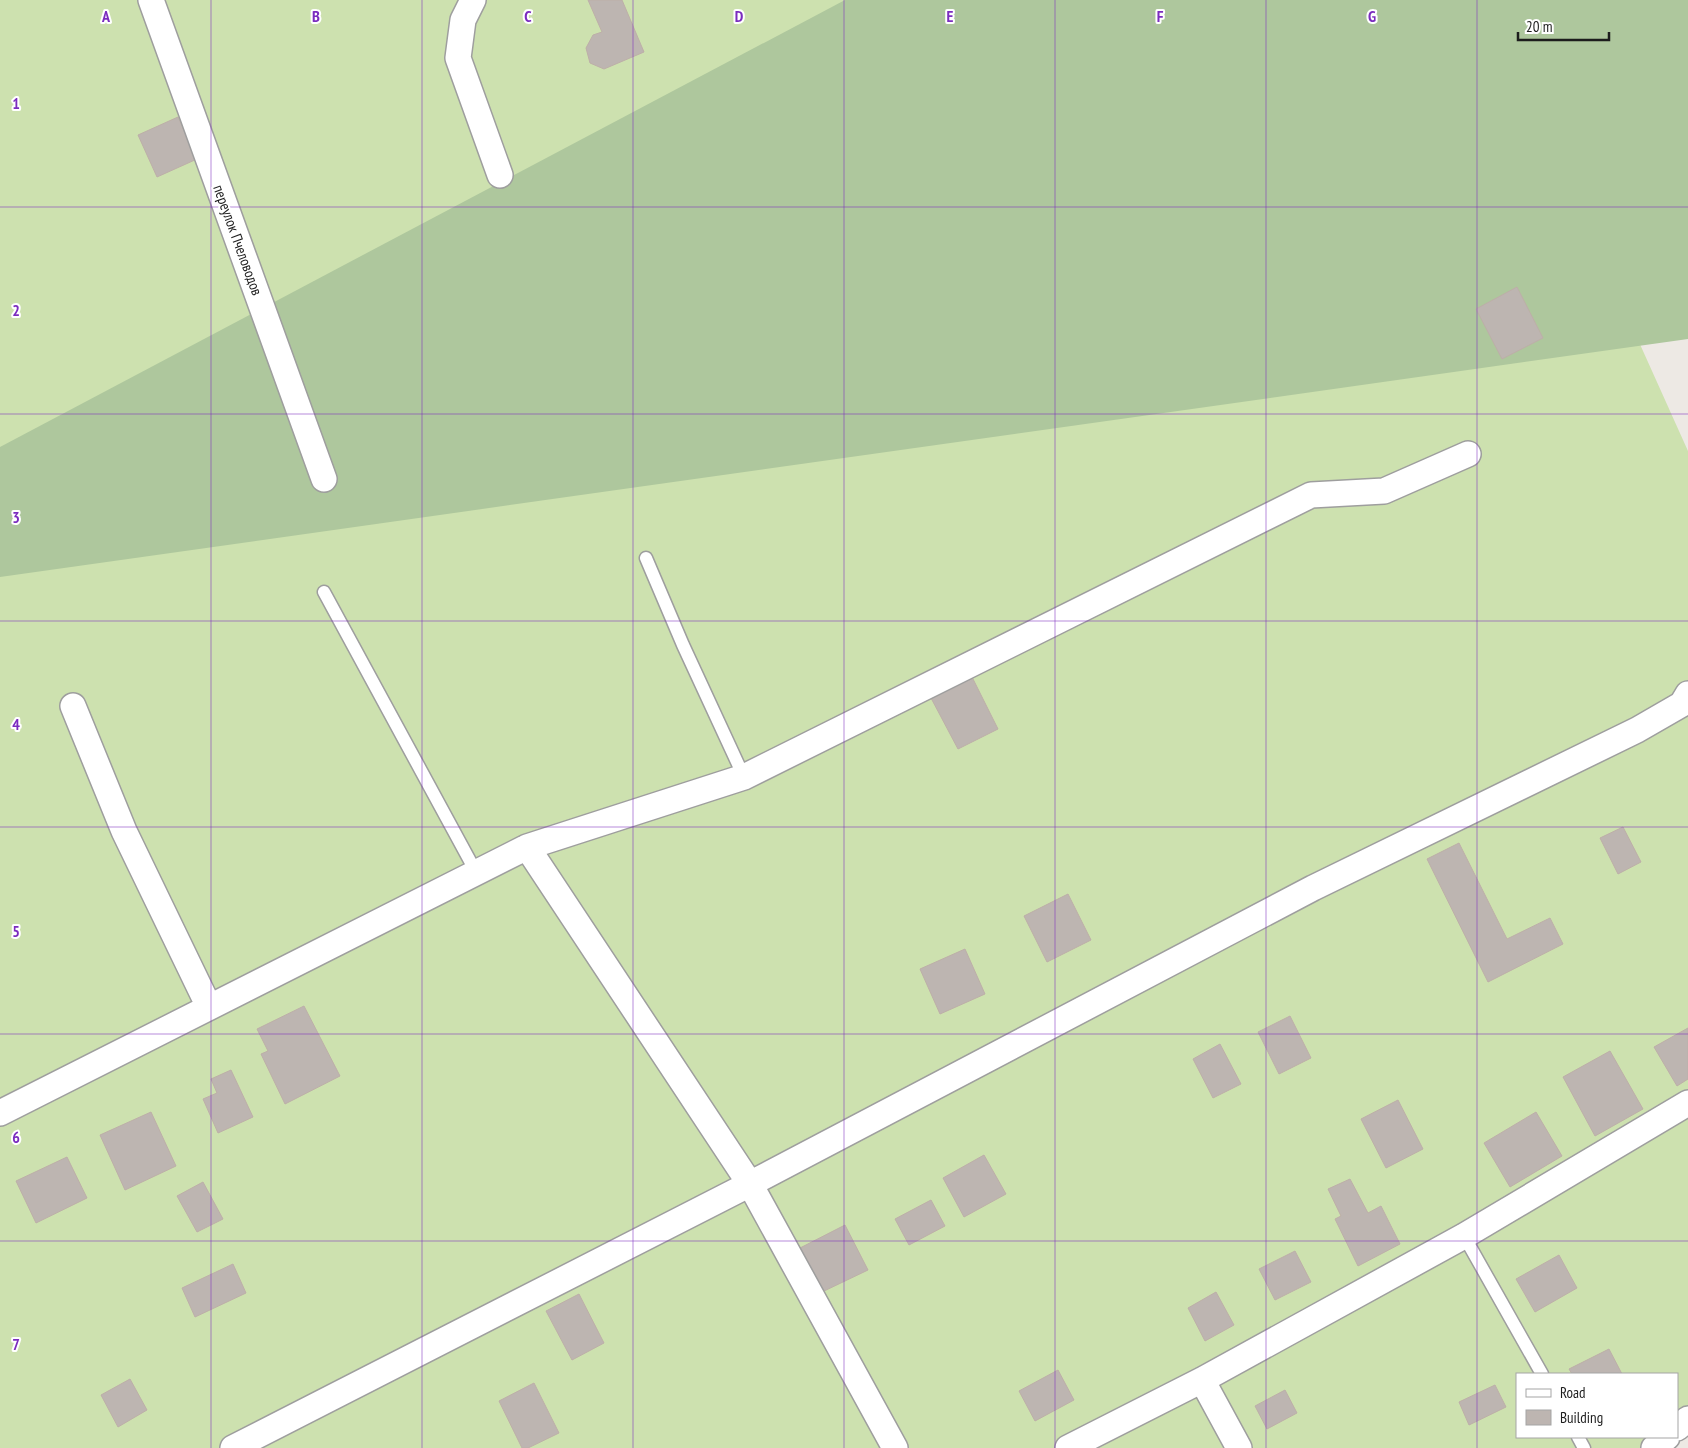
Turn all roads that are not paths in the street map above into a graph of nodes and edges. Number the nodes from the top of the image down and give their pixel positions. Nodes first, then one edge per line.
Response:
1 (151, 0) edge
2 (473, 0) edge
3 (500, 175) dead end
4 (1468, 454) dead end
5 (324, 479) dead end
6 (646, 558) dead end
7 (324, 592) dead end
8 (1688, 694) edge
9 (73, 706) dead end
10 (744, 776) junction
11 (527, 846) junction
12 (476, 872) junction
13 (209, 1007) junction
14 (1688, 1103) edge
15 (0, 1113) edge
16 (750, 1184) junction
17 (1464, 1236) junction
18 (1541, 1373) edge
19 (1202, 1380) junction
20 (1688, 1419) edge
21 (1678, 1427) edge
22 (1666, 1438) edge
23 (233, 1448) edge
24 (895, 1448) edge
25 (1068, 1448) edge
26 (1239, 1448) edge
27 (1654, 1448) edge

1 - 5 street, переулок Пчеловодов
2 - 3 street
4 - 10 street
6 - 10 lane
7 - 12 lane
8 - 16 street
9 - 13 street
10 - 11 street
11 - 12 street
11 - 16 street
12 - 13 street
13 - 15 street
14 - 17 street
16 - 23 street
16 - 24 street
17 - 18 lane
17 - 19 street
19 - 25 street
19 - 26 street
20 - 21 street
22 - 27 street

